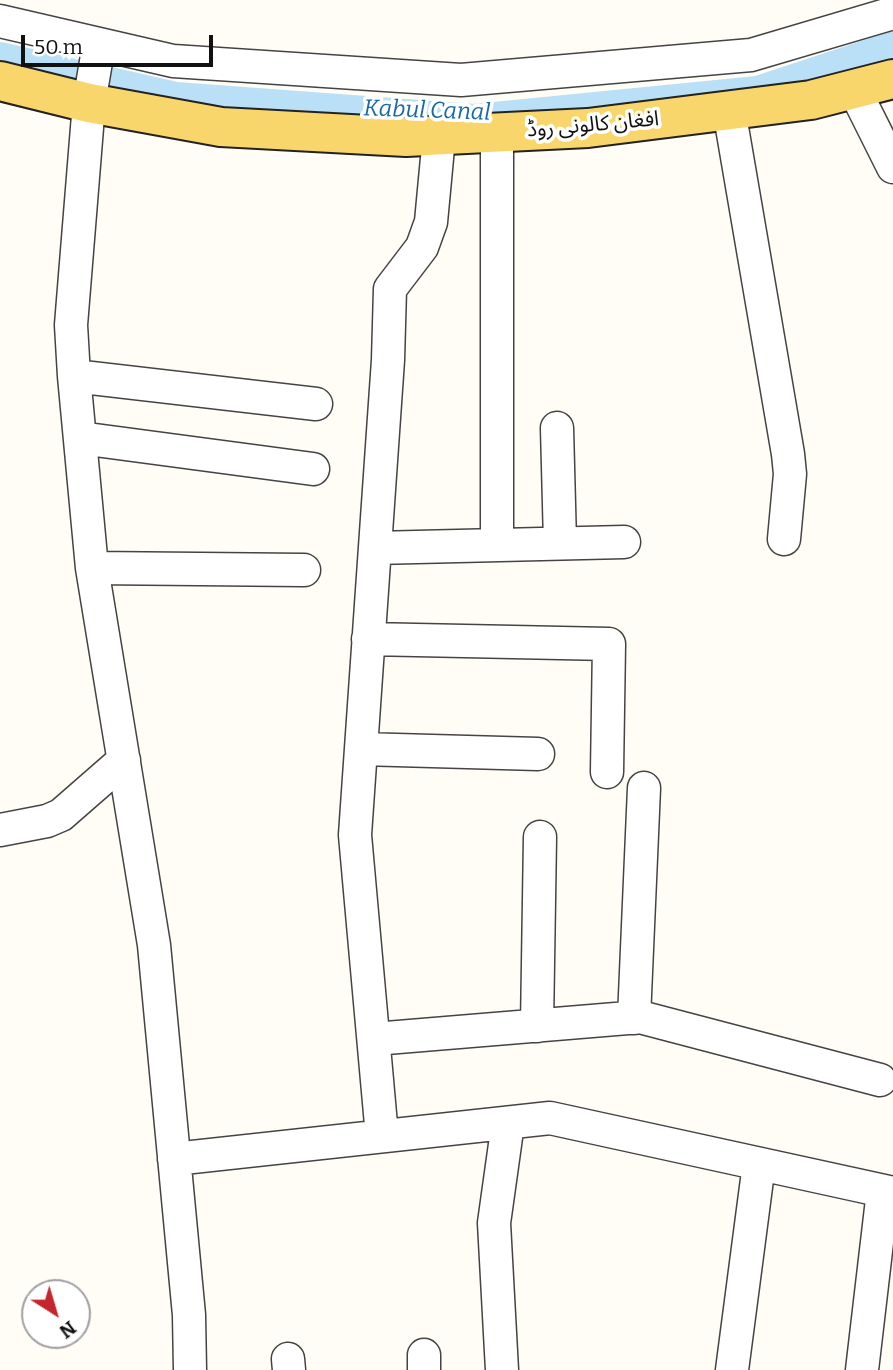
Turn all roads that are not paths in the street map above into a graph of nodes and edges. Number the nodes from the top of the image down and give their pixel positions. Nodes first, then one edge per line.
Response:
1 (893, 13) edge
2 (0, 21) edge
3 (99, 44) junction
4 (893, 79) edge
5 (0, 81) edge
6 (855, 91) junction
7 (89, 103) junction
8 (729, 110) junction
9 (497, 134) junction
10 (439, 137) junction
11 (893, 167) edge
12 (74, 376) junction
13 (316, 404) dead end
14 (557, 428) dead end
15 (79, 438) junction
16 (313, 469) dead end
17 (783, 539) dead end
18 (624, 542) dead end
19 (560, 543) junction
20 (497, 545) junction
21 (375, 548) junction
22 (92, 568) junction
23 (304, 570) dead end
24 (368, 639) junction
25 (361, 749) junction
26 (538, 754) dead end
27 (124, 760) junction
28 (607, 772) dead end
29 (644, 788) dead end
30 (0, 830) edge
31 (540, 837) dead end
32 (634, 1018) junction
33 (537, 1026) junction
34 (374, 1039) junction
35 (880, 1080) dead end
36 (508, 1123) junction
37 (382, 1136) junction
38 (174, 1158) junction
39 (759, 1164) junction
40 (888, 1192) edge
41 (190, 1370) edge
42 (502, 1370) edge
43 (732, 1370) edge
44 (862, 1370) edge

1 - 3 street
2 - 3 street
3 - 7 street
4 - 6 main road, افغان کالونی روڈ
5 - 7 main road, افغان کالونی روڈ
6 - 8 main road, افغان کالونی روڈ
6 - 11 street
7 - 10 main road, افغان کالونی روڈ
7 - 12 street
8 - 9 main road, افغان کالونی روڈ
8 - 17 street
9 - 10 main road, افغان کالونی روڈ
9 - 20 street
10 - 21 street
12 - 13 street
12 - 15 street
14 - 19 street
15 - 16 street
15 - 22 street
18 - 19 street
19 - 20 street
20 - 21 street
21 - 24 street
22 - 23 street
22 - 27 street
24 - 25 street
24 - 28 street
25 - 26 street
25 - 34 street
27 - 30 street
27 - 38 street
29 - 32 street
31 - 33 street
32 - 33 street
32 - 35 street
33 - 34 street
34 - 37 street
36 - 37 street
36 - 39 street
36 - 42 street
37 - 38 street
38 - 41 street
39 - 40 street
39 - 43 street
40 - 44 street

